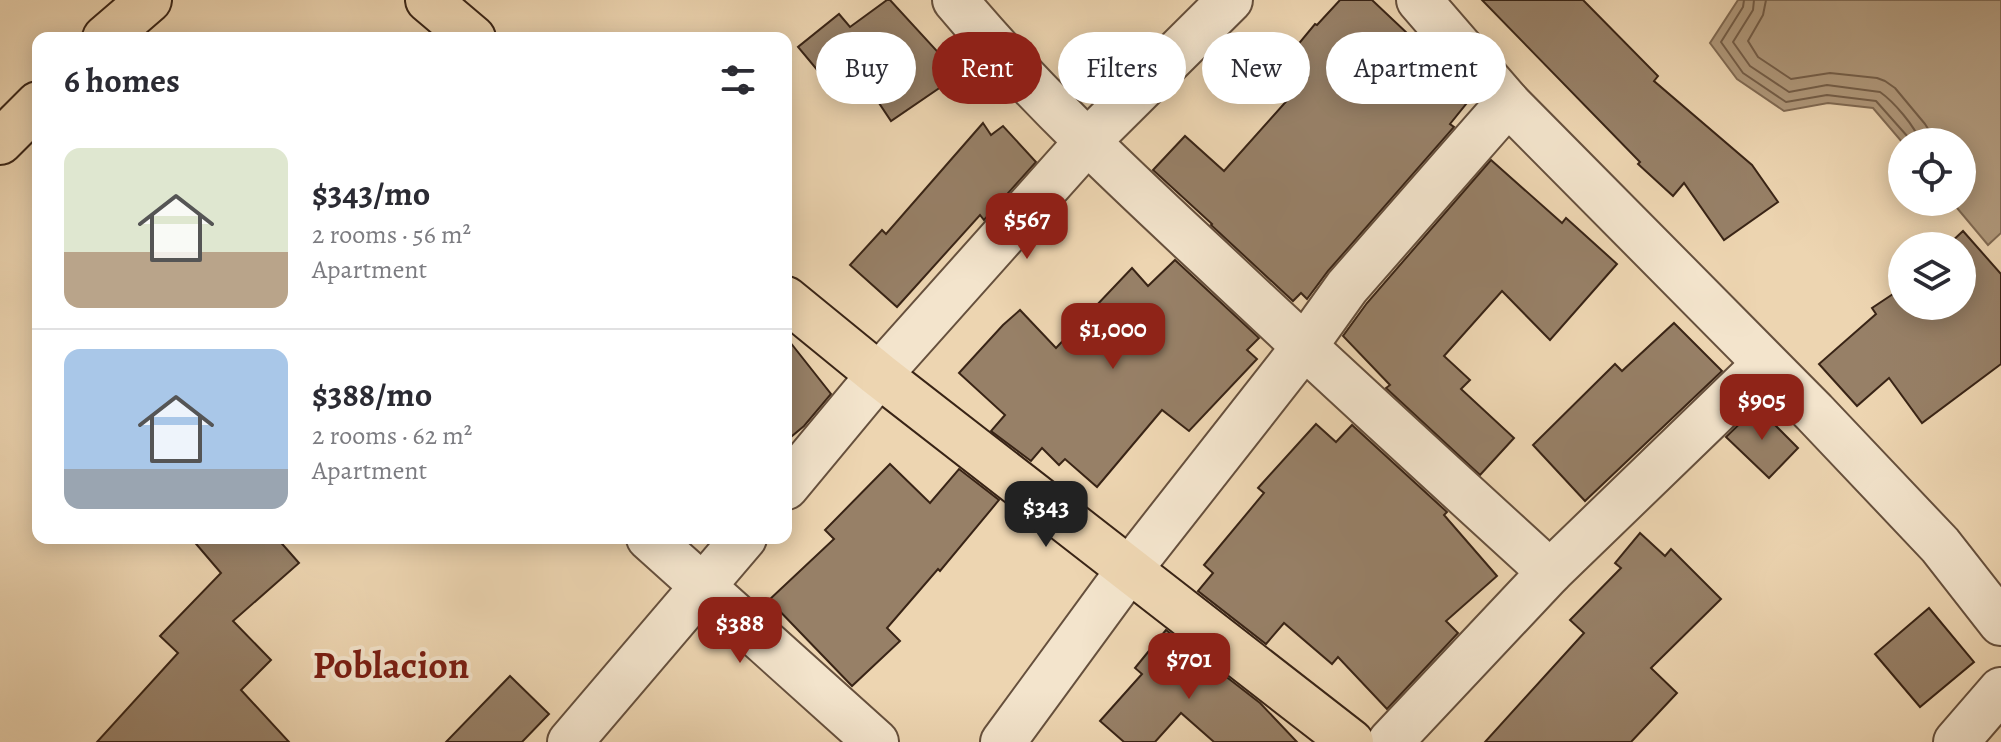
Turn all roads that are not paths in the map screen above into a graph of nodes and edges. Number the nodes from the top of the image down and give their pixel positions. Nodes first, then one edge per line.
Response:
1 (149, 0) edge
2 (428, 0) edge
3 (955, 0) edge
4 (1230, 0) edge
5 (1419, 0) edge
6 (112, 32) edge
7 (466, 32) edge
8 (1508, 103) junction
9 (32, 110) edge
10 (0, 142) edge
11 (1087, 142) junction
12 (792, 304) edge
13 (1304, 347) junction
14 (1765, 364) junction
15 (879, 375) junction
16 (792, 480) edge
17 (656, 544) edge
18 (739, 544) edge
19 (1129, 570) junction
20 (1550, 572) junction
21 (704, 586) junction
22 (2001, 623) edge
23 (2001, 690) edge
24 (570, 742) edge
25 (876, 742) edge
26 (1003, 742) edge
27 (1351, 742) edge
28 (1390, 742) edge
29 (1956, 742) edge

1 - 6 main road
2 - 7 main road
3 - 11 street
4 - 11 street
5 - 8 street
8 - 13 street
8 - 14 street
9 - 10 main road
11 - 13 street
11 - 15 street
12 - 15 main road
13 - 19 street
13 - 20 street
14 - 20 street
14 - 22 street
15 - 16 street
15 - 19 main road
17 - 21 street
18 - 21 street
19 - 26 street
19 - 27 main road
20 - 28 street
21 - 24 street
21 - 25 street
23 - 29 street

